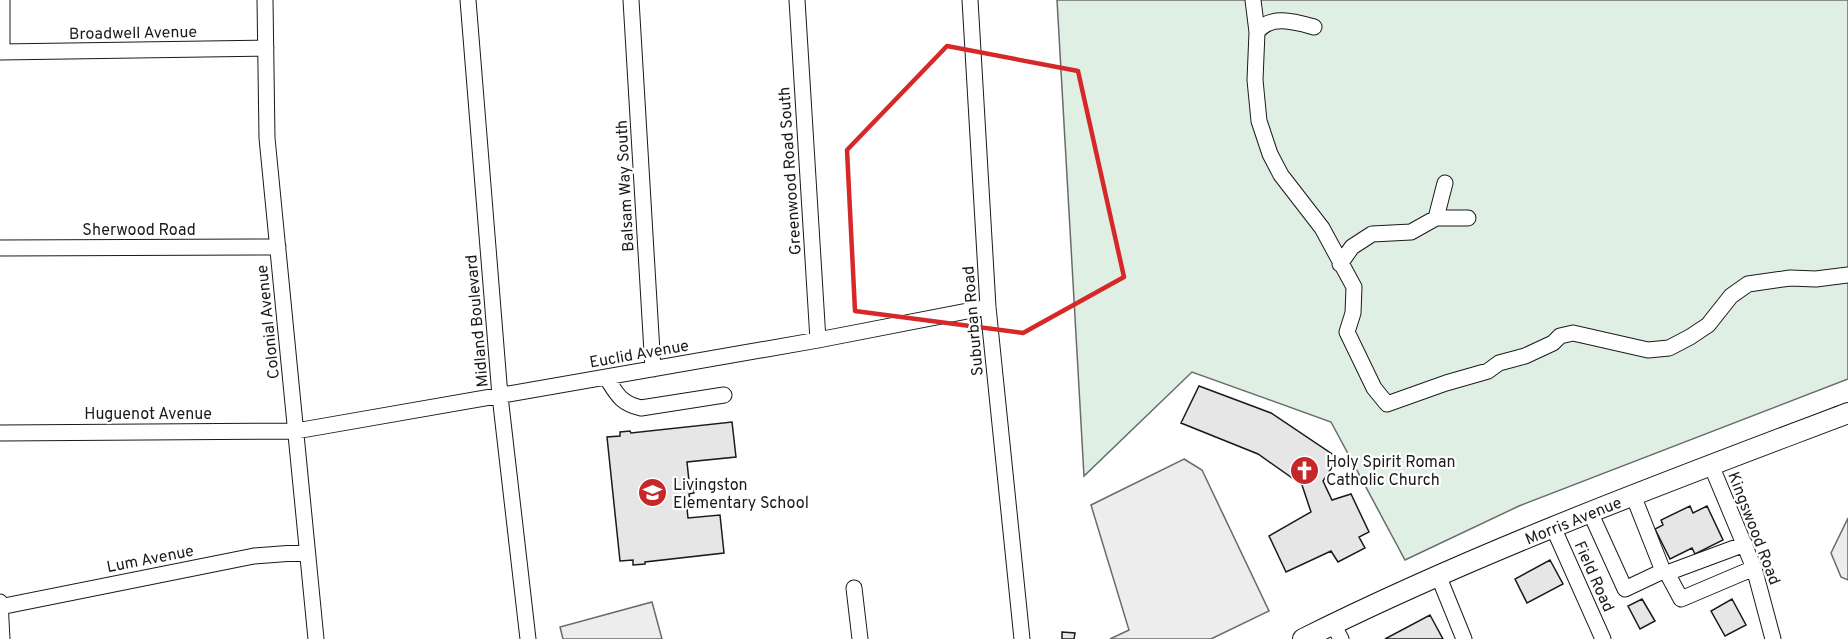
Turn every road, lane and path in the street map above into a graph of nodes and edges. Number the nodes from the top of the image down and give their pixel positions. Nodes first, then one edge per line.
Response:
1 (2, 0) edge
2 (265, 0) edge
3 (468, 0) edge
4 (631, 0) edge
5 (797, 0) edge
6 (970, 0) edge
7 (1253, 0) edge
8 (1314, 27) dead end
9 (1257, 32) junction
10 (266, 48) junction
11 (1, 52) edge
12 (1445, 183) dead end
13 (1436, 218) junction
14 (1468, 218) dead end
15 (278, 246) junction
16 (0, 248) edge
17 (1340, 264) junction
18 (1848, 275) edge
19 (988, 307) junction
20 (818, 340) junction
21 (653, 369) junction
22 (606, 377) junction
23 (724, 395) dead end
24 (500, 396) junction
25 (1848, 413) edge
26 (296, 431) junction
27 (0, 433) edge
28 (1712, 465) junction
29 (1633, 495) junction
30 (1590, 512) junction
31 (1554, 527) junction
32 (1745, 544) junction
33 (307, 552) junction
34 (1754, 568) junction
35 (1665, 572) junction
36 (1438, 575) junction
37 (854, 588) dead end
38 (0, 605) edge
39 (1337, 631) edge
40 (2, 639) edge
41 (316, 639) edge
42 (528, 639) edge
43 (860, 639) edge
44 (1022, 639) edge
45 (1303, 639) edge
46 (1464, 639) edge
47 (1603, 639) edge
48 (1773, 639) edge

1 - 11 street
2 - 10 street, Colonial Avenue
3 - 24 street, Midland Boulevard
4 - 21 street, Balsam Way South
5 - 20 street, Greenwood Road South
6 - 19 street, Suburban Road
7 - 9 street
8 - 9 street
9 - 17 street
10 - 11 street, Broadwell Avenue
10 - 15 street, Colonial Avenue
12 - 13 street
13 - 14 street
13 - 17 street
15 - 16 street, Sherwood Road
15 - 26 street, Colonial Avenue
17 - 18 street
19 - 20 street, Euclid Avenue
19 - 44 street, Suburban Road
20 - 21 street, Euclid Avenue
21 - 22 street, Euclid Avenue
22 - 23 street
22 - 24 street, Euclid Avenue
24 - 26 street, Euclid Avenue
24 - 42 street, Midland Boulevard
25 - 28 main road, Morris Avenue
26 - 27 street, Huguenot Avenue
26 - 33 street, Colonial Avenue
28 - 29 main road, Morris Avenue
28 - 32 street, Kingswood Road
29 - 30 main road, Morris Avenue
29 - 35 street
30 - 31 main road, Morris Avenue
30 - 35 street
31 - 36 main road, Morris Avenue
31 - 47 street, Field Road
32 - 34 street, Kingswood Road
32 - 35 street
33 - 38 street, Lum Avenue
33 - 41 street, Colonial Avenue
34 - 35 street
34 - 48 street, Kingswood Road
36 - 39 main road, Morris Avenue
36 - 46 street
37 - 43 street
38 - 40 street
39 - 45 main road, Morris Avenue

